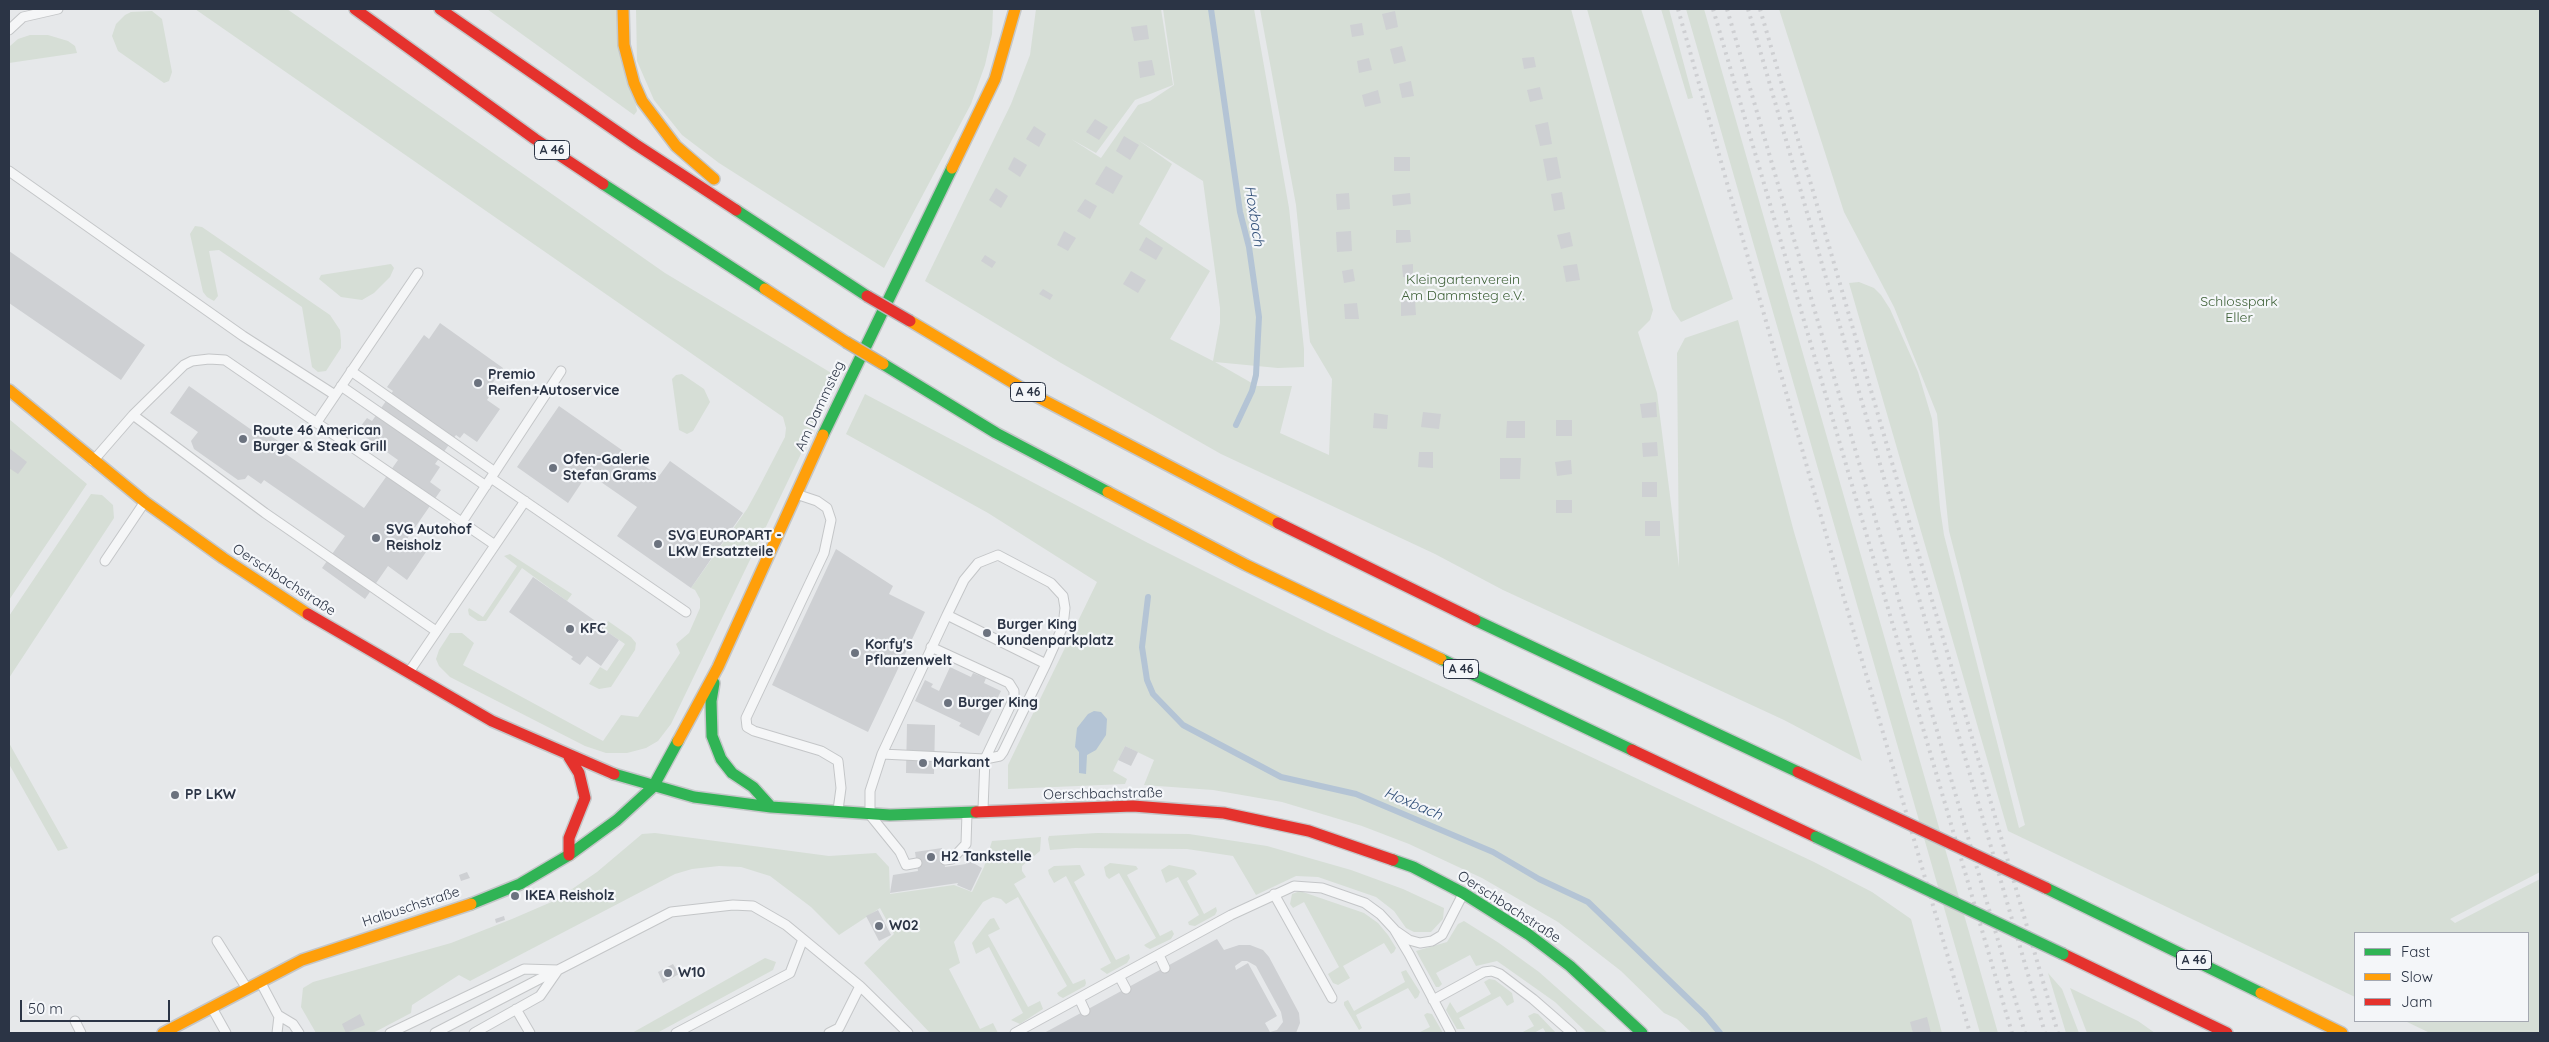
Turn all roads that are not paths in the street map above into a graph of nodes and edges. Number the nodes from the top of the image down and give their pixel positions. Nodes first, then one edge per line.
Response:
1 (58, 9) edge
2 (355, 9) edge
3 (440, 9) edge
4 (623, 9) edge
5 (1015, 9) edge
6 (1002, 16) dead end
7 (9, 30) edge
8 (1006, 35) junction
9 (9, 171) edge
10 (756, 224) junction
11 (418, 273) dead end
12 (351, 371) junction
13 (561, 371) dead end
14 (341, 386) junction
15 (9, 390) edge
16 (335, 395) junction
17 (133, 415) junction
18 (317, 422) junction
19 (93, 461) junction
20 (491, 479) junction
21 (796, 494) junction
22 (525, 501) junction
23 (145, 502) junction
24 (462, 522) junction
25 (495, 545) junction
26 (105, 562) dead end
27 (686, 612) dead end
28 (947, 615) junction
29 (436, 631) junction
30 (931, 647) junction
31 (1046, 664) junction
32 (718, 667) junction
33 (407, 674) junction
34 (882, 754) junction
35 (569, 756) junction
36 (984, 759) junction
37 (653, 787) junction
38 (771, 807) junction
39 (983, 812) junction
40 (837, 813) junction
41 (967, 813) junction
42 (870, 815) junction
43 (569, 856) junction
44 (945, 860) dead end
45 (917, 864) dead end
46 (1274, 894) junction
47 (1463, 894) junction
48 (1394, 930) junction
49 (803, 939) junction
50 (217, 941) dead end
51 (1159, 955) junction
52 (1165, 968) dead end
53 (558, 970) junction
54 (1120, 976) junction
55 (260, 981) junction
56 (860, 986) junction
57 (246, 988) junction
58 (1126, 989) dead end
59 (1079, 998) junction
60 (1332, 998) dead end
61 (1433, 1000) junction
62 (211, 1008) junction
63 (516, 1009) junction
64 (1086, 1011) dead end
65 (279, 1016) junction
66 (75, 1021) dead end
67 (183, 1029) edge
68 (81, 1033) edge
69 (163, 1033) edge
70 (226, 1033) edge
71 (277, 1033) edge
72 (298, 1033) edge
73 (390, 1033) edge
74 (435, 1033) edge
75 (474, 1033) edge
76 (530, 1033) edge
77 (676, 1033) edge
78 (829, 1033) edge
79 (908, 1033) edge
80 (1015, 1033) edge
81 (1451, 1033) edge
82 (1572, 1033) edge
83 (1642, 1033) edge
84 (2227, 1033) edge
85 (2342, 1033) edge

1 - 7 lane
2 - 84 main road, A 46, bridge
3 - 10 main road, A 46
4 - 10 main road
5 - 8 main road, Am Dammsteg
6 - 8 main road, Am Dammsteg
8 - 21 main road, Am Dammsteg
9 - 16 lane
10 - 85 main road, A 46, bridge
11 - 12 lane
12 - 14 lane
12 - 20 lane
13 - 20 lane
14 - 16 lane
14 - 20 lane
15 - 19 main road, Oerschbachstraße
16 - 18 lane
17 - 18 lane
17 - 19 lane
17 - 29 lane
18 - 24 lane
19 - 23 main road, Oerschbachstraße
20 - 22 lane
20 - 24 lane
21 - 32 main road, Am Dammsteg
21 - 40 lane
22 - 25 lane
22 - 27 lane
23 - 26 lane
23 - 33 main road, Oerschbachstraße
24 - 25 lane
25 - 29 lane
28 - 30 lane
28 - 31 lane
28 - 31 lane
29 - 33 lane
30 - 34 lane
30 - 36 lane
31 - 36 lane
32 - 37 main road, Am Dammsteg
32 - 38 main road
33 - 35 main road, Oerschbachstraße
34 - 36 lane
34 - 42 lane
35 - 37 main road, Oerschbachstraße
35 - 43 main road
36 - 39 lane
37 - 38 main road, Oerschbachstraße
37 - 43 main road, Halbuschstraße
38 - 40 main road, Oerschbachstraße
39 - 41 main road, Oerschbachstraße
39 - 47 main road, Oerschbachstraße
40 - 42 main road, Oerschbachstraße
41 - 42 main road, Oerschbachstraße
41 - 44 lane
42 - 45 lane
43 - 55 main road, Halbuschstraße
46 - 48 lane
46 - 51 lane
46 - 60 lane
47 - 48 lane
47 - 83 main road, Oerschbachstraße
48 - 61 lane
49 - 53 lane
49 - 56 lane
49 - 77 lane
50 - 57 lane
51 - 52 lane
51 - 54 lane
53 - 63 lane
53 - 73 lane
53 - 74 lane
54 - 58 lane
54 - 59 lane
55 - 57 main road, Halbuschstraße
55 - 65 lane
56 - 78 lane
56 - 79 lane
57 - 62 main road, Halbuschstraße
59 - 64 lane
59 - 80 lane
61 - 81 lane
61 - 82 lane
62 - 67 main road, Halbuschstraße
62 - 70 lane
63 - 75 lane
63 - 76 lane
65 - 71 lane
65 - 72 lane
66 - 68 lane
67 - 69 main road, Halbuschstraße

